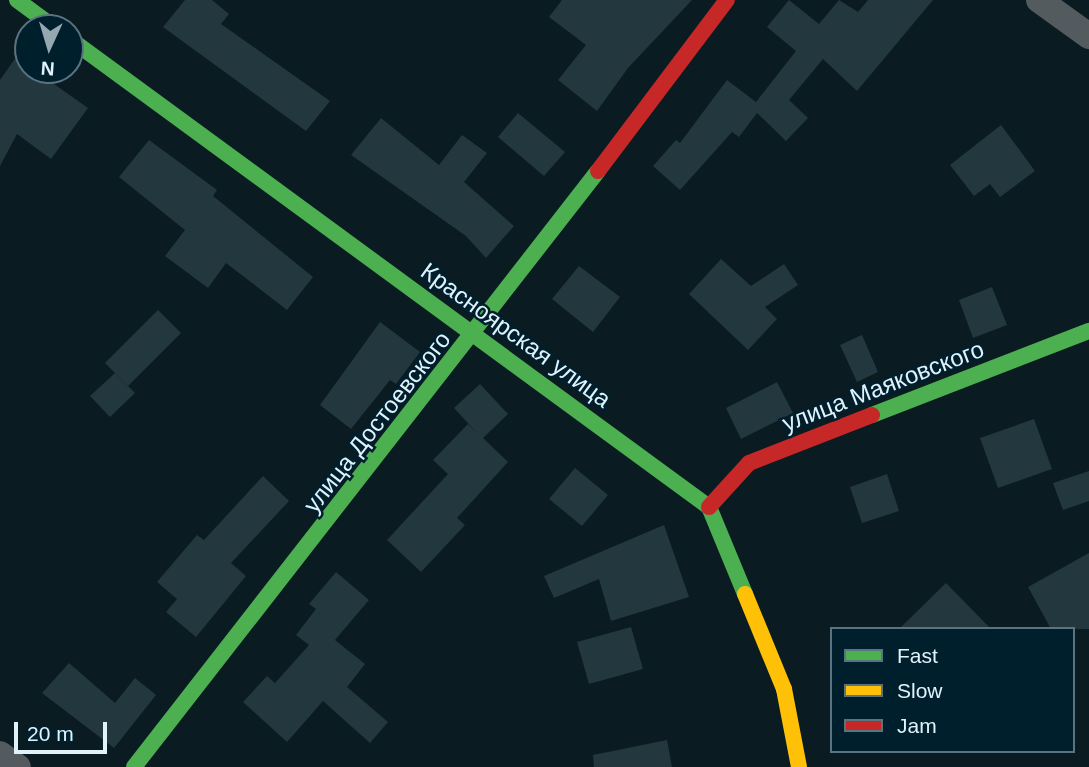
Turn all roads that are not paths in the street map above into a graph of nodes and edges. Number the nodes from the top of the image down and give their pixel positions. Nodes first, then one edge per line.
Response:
1 (17, 0) edge
2 (727, 0) edge
3 (1039, 0) edge
4 (36, 14) edge
5 (1089, 36) edge
6 (84, 49) edge
7 (1089, 331) edge
8 (476, 333) junction
9 (709, 507) junction
10 (0, 754) edge
11 (18, 767) edge
12 (134, 767) edge
13 (799, 767) edge

1 - 4 street
2 - 8 street, улица Достоевского
3 - 5 street
6 - 8 street, Красноярская улица
7 - 9 street, улица Маяковского
8 - 9 street, Красноярская улица
8 - 12 street, улица Достоевского
9 - 13 street
10 - 11 street

